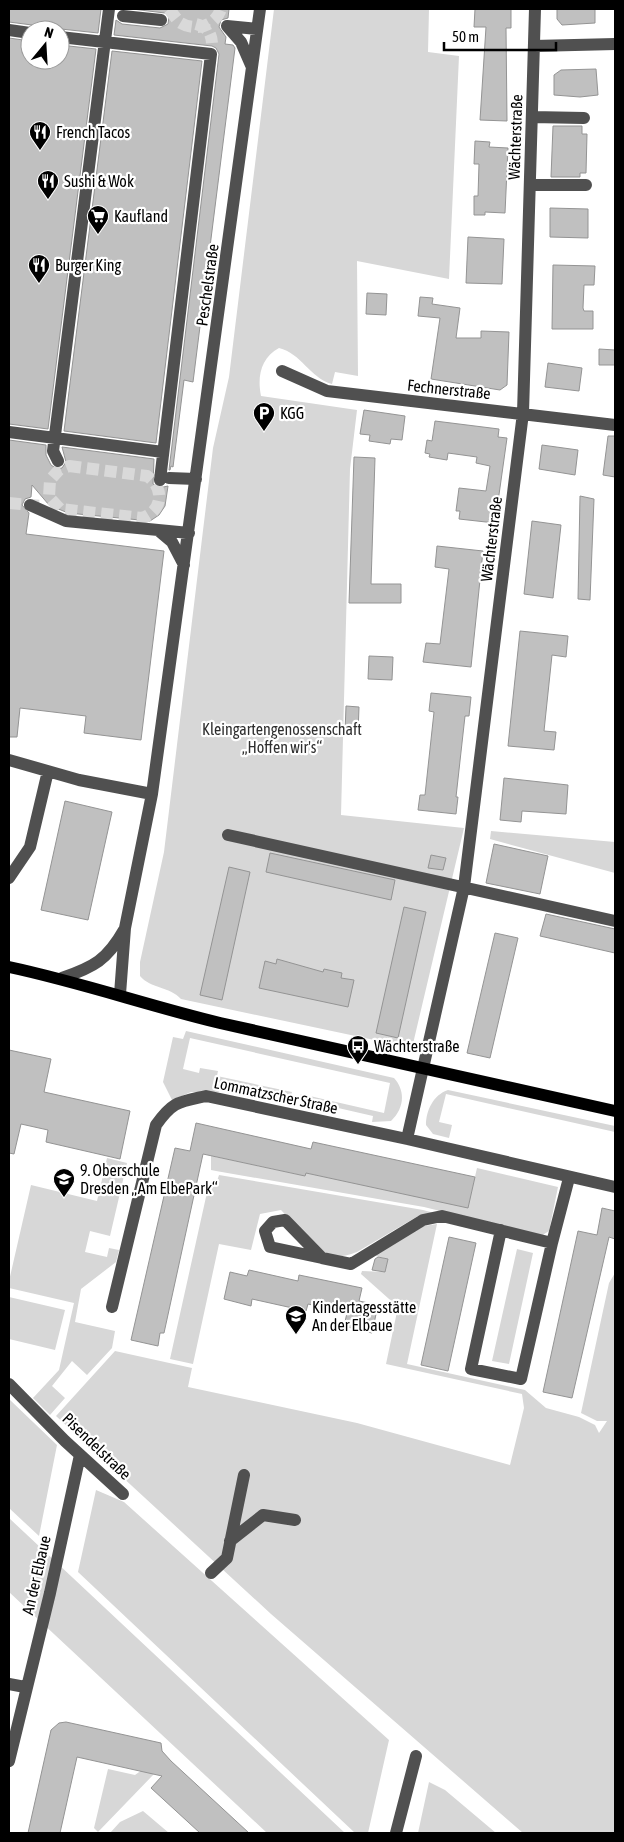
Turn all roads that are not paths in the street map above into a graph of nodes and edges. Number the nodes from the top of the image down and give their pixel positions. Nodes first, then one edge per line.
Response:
1 (109, 9) edge
2 (260, 9) edge
3 (535, 9) edge
4 (123, 16) dead end
5 (161, 20) dead end
6 (257, 29) junction
7 (70, 38) edge
8 (105, 43) junction
9 (615, 44) edge
10 (534, 46) junction
11 (252, 67) junction
12 (532, 117) junction
13 (584, 118) dead end
14 (530, 185) junction
15 (586, 185) dead end
16 (282, 371) dead end
17 (523, 413) junction
18 (615, 425) edge
19 (9, 432) edge
20 (55, 438) junction
21 (163, 452) junction
22 (58, 462) dead end
23 (196, 479) junction
24 (30, 506) tunnel mouth
25 (159, 531) junction
26 (189, 533) junction
27 (184, 565) junction
28 (9, 760) edge
29 (48, 771) junction
30 (152, 794) junction
31 (228, 834) dead end
32 (9, 878) edge
33 (464, 887) junction
34 (615, 921) edge
35 (125, 928) junction
36 (9, 967) edge
37 (62, 978) junction
38 (120, 994) junction
39 (424, 1068) junction
40 (615, 1111) edge
41 (407, 1139) junction
42 (569, 1178) junction
43 (615, 1187) edge
44 (501, 1230) junction
45 (552, 1243) junction
46 (322, 1258) dead end
47 (112, 1307) dead end
48 (9, 1384) edge
49 (80, 1455) junction
50 (244, 1475) dead end
51 (122, 1494) dead end
52 (295, 1520) dead end
53 (230, 1541) junction
54 (211, 1573) dead end
55 (9, 1684) edge
56 (25, 1687) junction
57 (416, 1756) dead end
58 (9, 1761) edge
59 (396, 1833) edge

1 - 8 street
2 - 6 street, Peschelstraße
3 - 10 street, Wächterstraße
4 - 5 street
6 - 11 street, Peschelstraße
6 - 11 street
7 - 8 street
8 - 20 street
8 - 21 street
9 - 10 street
10 - 12 street, Wächterstraße
11 - 23 street, Peschelstraße
12 - 13 street
12 - 14 street, Wächterstraße
14 - 15 street
14 - 17 street, Wächterstraße
16 - 17 street, Fechnerstraße
17 - 18 street, Fechnerstraße
17 - 33 street, Wächterstraße
19 - 20 street
20 - 21 street
20 - 22 street
21 - 23 street
23 - 26 street, Peschelstraße
24 - 25 street
25 - 26 street
25 - 27 street
26 - 27 street, Peschelstraße
27 - 30 street, Peschelstraße
28 - 29 street
29 - 30 street
29 - 32 street
30 - 35 street, Peschelstraße
31 - 33 street
33 - 34 street
33 - 39 street, Wächterstraße
35 - 37 street
35 - 38 street, Peschelstraße
36 - 37 main road
37 - 38 main road
38 - 39 main road
39 - 40 main road
39 - 41 street
41 - 42 street, Lommatzscher Straße
41 - 47 street, Lommatzscher Straße
42 - 43 street, Lommatzscher Straße
42 - 45 street
44 - 45 street
44 - 45 street
44 - 46 street
48 - 49 street, Pisendelstraße
49 - 51 street, Pisendelstraße
49 - 56 street, An der Elbaue
50 - 53 street
52 - 53 street
53 - 54 street
55 - 56 street
56 - 58 street, An der Elbaue
57 - 59 street

